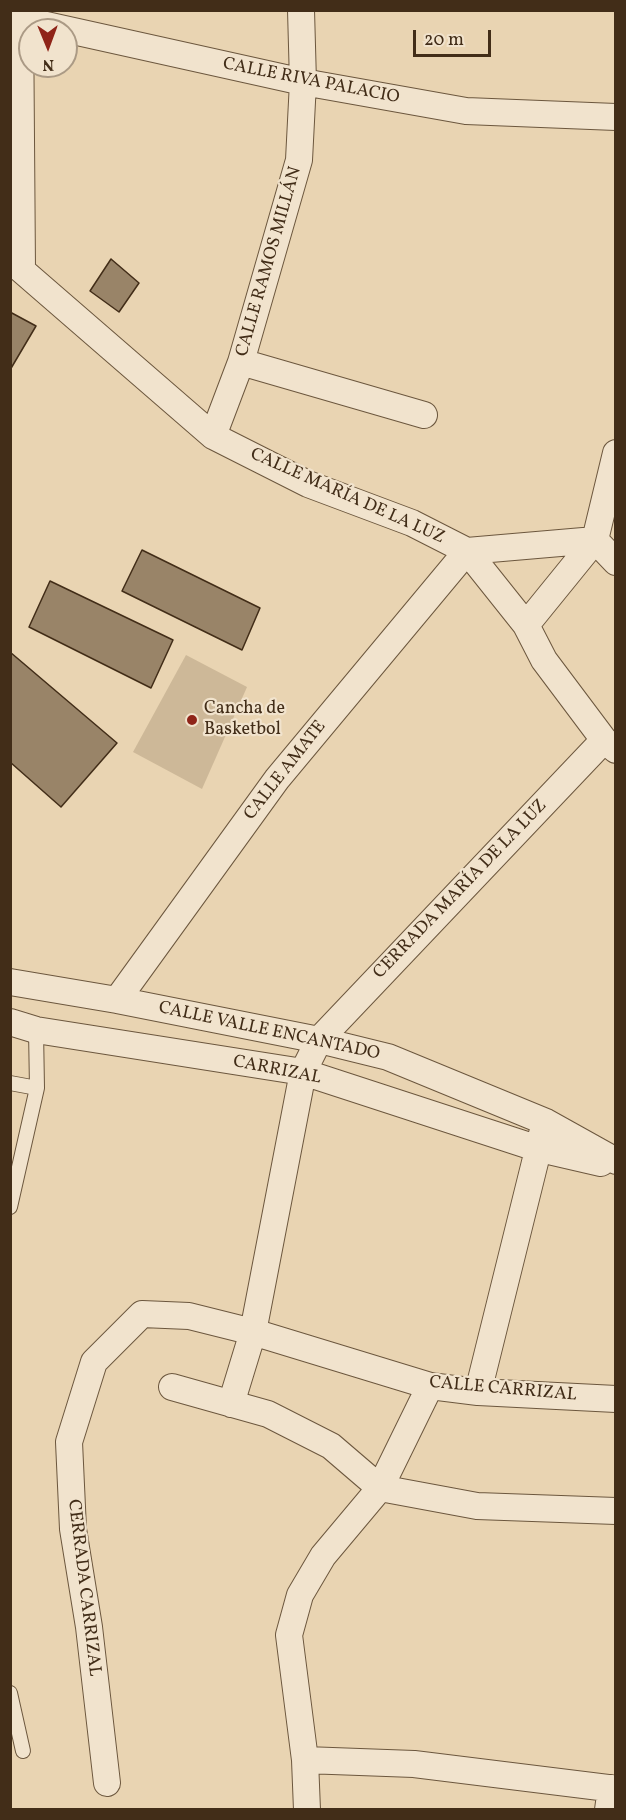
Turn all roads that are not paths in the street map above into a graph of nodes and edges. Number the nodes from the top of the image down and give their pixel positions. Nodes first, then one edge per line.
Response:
1 (302, 10) edge
2 (16, 16) edge
3 (303, 82) junction
4 (615, 117) edge
5 (16, 264) edge
6 (241, 362) junction
7 (424, 415) dead end
8 (213, 436) junction
9 (615, 453) edge
10 (595, 540) junction
11 (467, 551) junction
12 (615, 562) edge
13 (526, 625) junction
14 (610, 745) edge
15 (10, 982) edge
16 (117, 1000) junction
17 (10, 1022) edge
18 (36, 1030) junction
19 (319, 1040) junction
20 (303, 1072) junction
21 (10, 1083) edge
22 (37, 1088) junction
23 (546, 1122) junction
24 (536, 1148) junction
25 (615, 1161) edge
26 (615, 1166) edge
27 (10, 1207) edge
28 (253, 1332) junction
29 (430, 1386) junction
30 (172, 1387) dead end
31 (477, 1392) junction
32 (615, 1399) edge
33 (231, 1404) junction
34 (380, 1488) junction
35 (615, 1511) edge
36 (10, 1693) edge
37 (22, 1751) dead end
38 (305, 1760) junction
39 (106, 1783) dead end
40 (611, 1796) edge
41 (308, 1809) edge

1 - 3 street, CALLE RAMOS MILLÁN
2 - 3 street, CALLE RIVA PALACIO
2 - 5 street
3 - 4 street, CALLE RIVA PALACIO
3 - 6 street, CALLE RAMOS MILLÁN
5 - 8 street, CALLE MARÍA DE LA LUZ
6 - 7 street
6 - 8 street, CALLE RAMOS MILLÁN
8 - 11 street, CALLE MARÍA DE LA LUZ
9 - 10 street
10 - 11 street
10 - 12 street
10 - 13 street
11 - 13 street, CALLE MARÍA DE LA LUZ
11 - 16 street, CALLE AMATE
13 - 14 street, CALLE MARÍA DE LA LUZ
14 - 19 street, CERRADA MARÍA DE LA LUZ
15 - 16 street, CALLE VALLE ENCANTADO
16 - 19 street, CALLE VALLE ENCANTADO
17 - 18 street, CARRIZAL
18 - 20 street, CARRIZAL
18 - 22 lane
19 - 20 street
19 - 23 street, CALLE VALLE ENCANTADO
20 - 24 street, CARRIZAL
20 - 28 street
21 - 22 lane
22 - 27 lane
23 - 24 street
23 - 25 street, CALLE VALLE ENCANTADO
24 - 26 street
24 - 31 street
28 - 29 street, CALLE CARRIZAL
28 - 33 street
28 - 39 street, CERRADA CARRIZAL
29 - 31 street, CALLE CARRIZAL
29 - 34 street
30 - 33 street
31 - 32 street, CALLE CARRIZAL
33 - 34 street
34 - 35 street
34 - 38 street
36 - 37 lane
38 - 40 street
38 - 41 street

